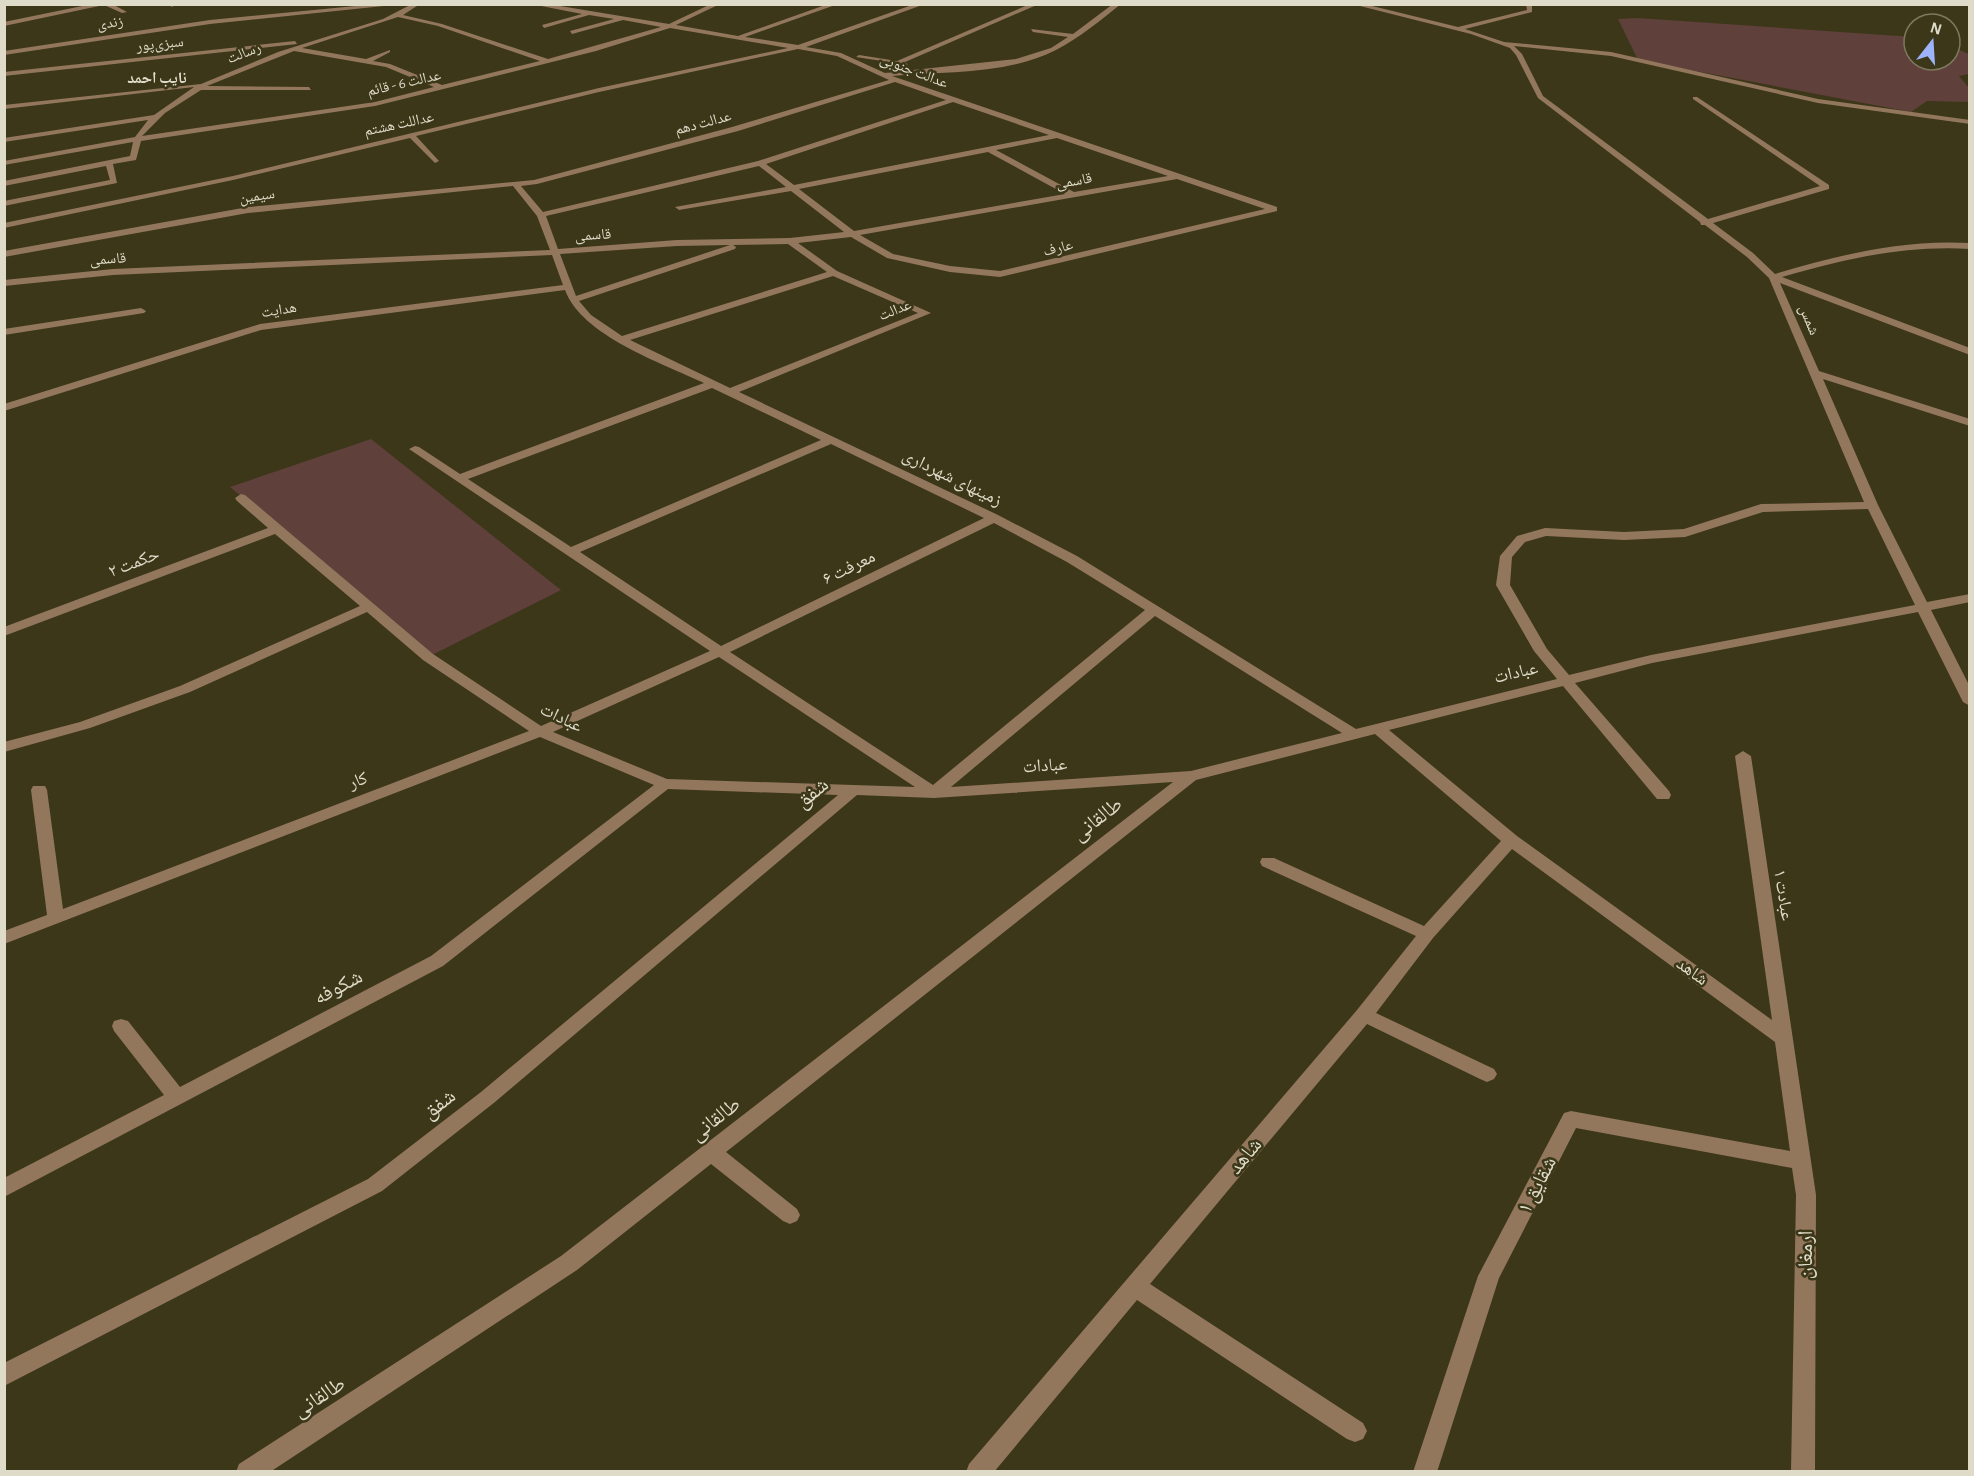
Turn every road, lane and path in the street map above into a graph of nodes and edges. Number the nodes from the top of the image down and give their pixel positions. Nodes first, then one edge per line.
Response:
1 (104, 4) edge
2 (400, 4) edge
3 (417, 4) edge
4 (534, 4) edge
5 (574, 4) edge
6 (717, 4) edge
7 (835, 4) edge
8 (922, 4) edge
9 (1036, 4) edge
10 (1118, 4) edge
11 (1355, 4) edge
12 (1529, 4) edge
13 (565, 8) junction
14 (124, 12) dead end
15 (593, 12) junction
16 (58, 14) junction
17 (400, 16) junction
18 (627, 18) junction
19 (71, 21) dead end
20 (4, 24) edge
21 (543, 26) dead end
22 (670, 26) junction
23 (1460, 29) junction
24 (1033, 30) dead end
25 (18, 32) dead end
26 (572, 32) dead end
27 (1073, 36) junction
28 (738, 37) junction
29 (319, 41) junction
30 (1504, 43) junction
31 (799, 47) junction
32 (295, 49) junction
33 (388, 51) dead end
34 (4, 53) edge
35 (838, 54) junction
36 (365, 62) junction
37 (548, 62) junction
38 (897, 63) junction
39 (939, 69) junction
40 (4, 74) edge
41 (885, 75) junction
42 (895, 80) junction
43 (199, 86) junction
44 (442, 88) junction
45 (309, 89) dead end
46 (1695, 98) dead end
47 (953, 100) junction
48 (4, 107) edge
49 (155, 117) junction
50 (1970, 122) edge
51 (1062, 135) junction
52 (412, 136) junction
53 (138, 139) junction
54 (4, 140) edge
55 (987, 148) junction
56 (435, 161) dead end
57 (4, 163) edge
58 (109, 163) junction
59 (759, 163) junction
60 (1179, 176) junction
61 (4, 183) edge
62 (516, 185) junction
63 (793, 188) junction
64 (1073, 195) junction
65 (4, 204) edge
66 (679, 207) dead end
67 (1274, 208) joint
68 (541, 215) junction
69 (1704, 223) junction
70 (4, 226) edge
71 (852, 234) junction
72 (790, 241) junction
73 (747, 242) junction
74 (1970, 246) edge
75 (557, 252) junction
76 (4, 254) edge
77 (834, 273) junction
78 (1773, 277) junction
79 (4, 283) edge
80 (568, 287) junction
81 (573, 300) junction
82 (141, 311) dead end
83 (4, 332) edge
84 (621, 340) junction
85 (1970, 352) edge
86 (1814, 373) junction
87 (712, 384) junction
88 (730, 392) junction
89 (4, 408) edge
90 (1970, 423) edge
91 (831, 440) junction
92 (415, 449) dead end
93 (459, 478) junction
94 (241, 498) dead end
95 (1872, 505) junction
96 (994, 518) junction
97 (276, 529) junction
98 (570, 552) junction
99 (1970, 598) edge
100 (1922, 605) junction
101 (368, 607) junction
102 (1154, 610) junction
103 (4, 632) edge
104 (721, 651) junction
105 (1566, 681) junction
106 (1970, 702) edge
107 (1376, 727) junction
108 (540, 732) junction
109 (1352, 733) junction
110 (4, 747) edge
111 (1743, 756) dead end
112 (1191, 776) junction
113 (665, 784) junction
114 (39, 790) dead end
115 (851, 792) junction
116 (934, 793) junction
117 (1664, 795) dead end
118 (1511, 840) junction
119 (1268, 862) dead end
120 (56, 918) junction
121 (1427, 934) junction
122 (4, 938) edge
123 (1364, 1016) junction
124 (121, 1026) dead end
125 (1785, 1040) junction
126 (1487, 1074) dead end
127 (177, 1097) junction
128 (711, 1152) junction
129 (1801, 1161) junction
130 (4, 1188) edge
131 (790, 1215) dead end
132 (1134, 1286) junction
133 (4, 1375) edge
134 (1355, 1431) dead end
135 (248, 1472) edge
136 (978, 1472) edge
137 (1425, 1472) edge
138 (1803, 1472) edge

1 - 14 street
1 - 16 street
2 - 34 street, زندی
3 - 17 street, رسالت
4 - 13 street, عدالت جنوبی
5 - 13 street
6 - 22 street, عدالت 6 - قائم
7 - 28 street
8 - 31 street, عداللت هشتم
9 - 38 street
10 - 27 street
11 - 23 street
12 - 23 street
13 - 15 street, عدالت جنوبی
15 - 18 street, عدالت جنوبی
15 - 21 street
16 - 19 street
16 - 20 street
17 - 29 street, رسالت
17 - 37 street
18 - 22 street, عدالت جنوبی
18 - 26 street
20 - 25 street
22 - 28 street, عدالت جنوبی
22 - 37 street, عدالت 6 - قائم
23 - 30 street
24 - 27 street
27 - 39 street
28 - 31 street, عدالت جنوبی
29 - 32 street, رسالت
29 - 40 street, سبزی‌پور
30 - 50 street
30 - 69 street, شمس
31 - 35 street, عدالت جنوبی
31 - 52 street, عداللت هشتم
32 - 36 street
32 - 43 street, رسالت
33 - 36 street
35 - 38 street
35 - 41 street, عدالت جنوبی
36 - 44 street
37 - 44 street, عدالت 6 - قائم
38 - 39 street
39 - 41 street
41 - 42 street, عدالت جنوبی
42 - 47 street, عدالت جنوبی
42 - 62 street, عدالت دهم
43 - 45 street
43 - 48 street
43 - 49 street, رسالت
44 - 53 street, عدالت 6 - قائم
46 - 69 street
47 - 51 street, عدالت جنوبی
47 - 59 street, قاسمی
49 - 53 street, رسالت
49 - 54 street
51 - 55 street
51 - 60 street, عدالت جنوبی
52 - 56 street
52 - 70 street, عداللت هشتم
53 - 57 street, عدالت 6 - قائم
53 - 58 street, رسالت
55 - 63 street
55 - 64 street
58 - 61 street
58 - 65 street
59 - 63 street, عارف
59 - 68 street, قاسمی
60 - 64 street, قاسمی
60 - 67 street, عدالت جنوبی
62 - 68 street, زمینهای شهرداری
62 - 76 street, سیمین
63 - 66 street
63 - 71 street, عارف
64 - 71 street, قاسمی
67 - 71 street, عارف
68 - 75 street, زمینهای شهرداری
69 - 78 street, شمس
71 - 72 street, قاسمی
72 - 73 street, قاسمی
72 - 77 street, عدالت
73 - 75 street, قاسمی
73 - 81 street
74 - 78 street
75 - 79 street, قاسمی
75 - 80 street, زمینهای شهرداری
77 - 84 street
77 - 88 street, عدالت
78 - 85 street
78 - 86 street, شمس
80 - 81 street, زمینهای شهرداری
80 - 89 street, هدایت
81 - 84 street, زمینهای شهرداری
82 - 83 street
84 - 87 street, زمینهای شهرداری
86 - 90 street
86 - 95 street, شمس
87 - 88 street, زمینهای شهرداری
87 - 93 street
88 - 91 street, زمینهای شهرداری
91 - 96 street, زمینهای شهرداری
91 - 98 street
92 - 93 street
93 - 98 street
94 - 97 street, عبادات
95 - 100 street, شمس
95 - 105 street
96 - 102 street, زمینهای شهرداری
96 - 104 street, معرفت ۶
97 - 101 street, عبادات
97 - 103 street, حکمت ۲
98 - 104 street
99 - 100 street, عبادات
100 - 105 street, عبادات
100 - 106 street, شمس
101 - 108 street, عبادات
101 - 110 street
102 - 109 street, زمینهای شهرداری
102 - 116 street
104 - 108 street, کار
104 - 116 street
105 - 107 street, عبادات
105 - 117 street
107 - 109 street, عبادات
107 - 118 street, شاهد
108 - 113 street, عبادات
108 - 120 street, کار
109 - 112 street, عبادات
111 - 125 street, عبادت ۱
112 - 116 street, عبادات
112 - 128 street, طالقانی
113 - 115 street, عبادات
113 - 127 street, شکوفه
114 - 120 street
115 - 116 street, عبادات
115 - 133 street, شفق
118 - 121 street, شاهد
118 - 125 street, شاهد
119 - 121 street
120 - 122 street, کار
121 - 123 street, شاهد
123 - 126 street
123 - 132 street, شاهد
124 - 127 street
125 - 129 street, ارمغان
127 - 130 street, شکوفه
128 - 131 street
128 - 135 street, طالقانی
129 - 137 street, شقایق ۱
129 - 138 street, ارمغان
132 - 134 street
132 - 136 street, شاهد

